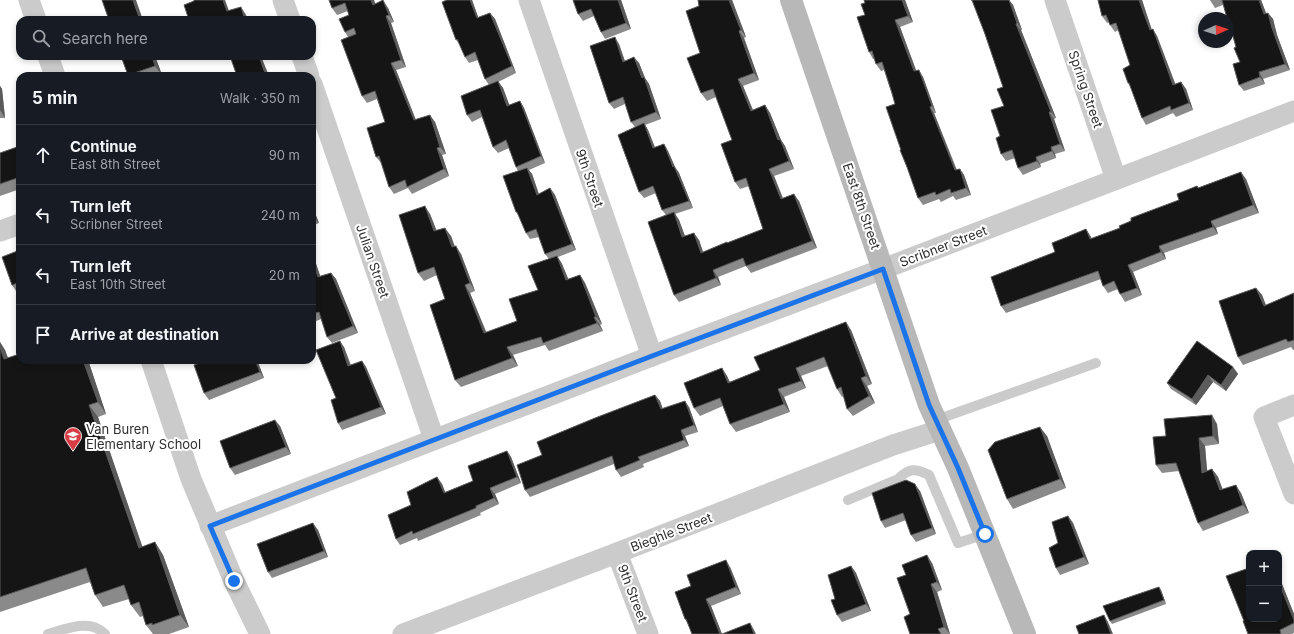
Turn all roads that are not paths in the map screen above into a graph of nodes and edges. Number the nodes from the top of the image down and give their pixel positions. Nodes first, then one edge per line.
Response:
1 (29, 0) edge
2 (283, 0) edge
3 (529, 0) edge
4 (790, 0) edge
5 (1055, 0) edge
6 (35, 16) edge
7 (289, 16) edge
8 (49, 60) edge
9 (303, 60) edge
10 (54, 72) edge
11 (308, 72) edge
12 (316, 96) edge
13 (1294, 111) edge
14 (1116, 179) junction
15 (16, 225) edge
16 (0, 231) edge
17 (883, 269) junction
18 (652, 356) junction
19 (1096, 363) dead end
20 (152, 364) edge
21 (1294, 405) edge
22 (938, 425) junction
23 (434, 439) junction
24 (1294, 494) edge
25 (848, 500) dead end
26 (210, 526) junction
27 (985, 534) junction
28 (617, 553) junction
29 (48, 634) edge
30 (106, 634) edge
31 (260, 634) edge
32 (402, 634) edge
33 (648, 634) edge
34 (1025, 634) edge

1 - 6 street
2 - 7 street
3 - 18 street, 9th Street
4 - 17 street, East 8th Street
5 - 14 street, Spring Street
8 - 10 street
9 - 11 street
12 - 23 street, Julian Street
13 - 14 street, Scribner Street
14 - 17 street, Scribner Street
15 - 16 street
17 - 18 street, Scribner Street
17 - 22 street, East 8th Street
18 - 23 street, Scribner Street
19 - 22 lane
20 - 26 street
21 - 24 street
22 - 27 street, East 8th Street
22 - 28 street, Bieghle Street
23 - 26 street, Scribner Street
25 - 27 lane
26 - 31 street
27 - 34 street, East 8th Street
28 - 32 street, Bieghle Street
28 - 33 street, 9th Street
29 - 30 lane

